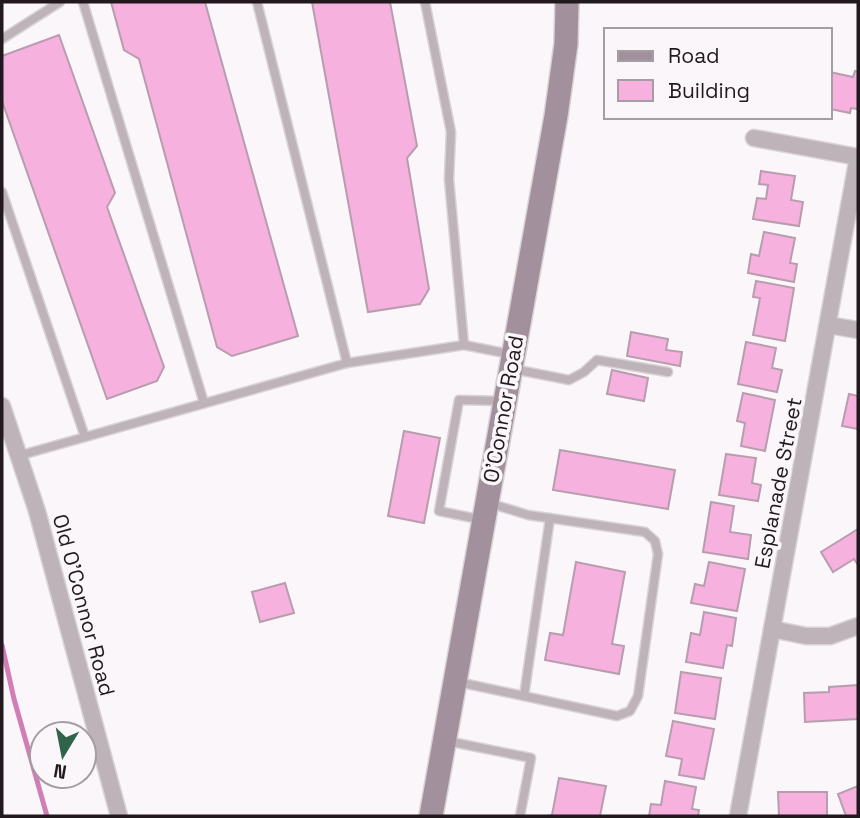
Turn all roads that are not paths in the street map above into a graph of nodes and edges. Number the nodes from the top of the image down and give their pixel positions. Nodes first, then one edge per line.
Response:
1 (60, 2) edge
2 (83, 2) edge
3 (257, 2) edge
4 (425, 2) edge
5 (567, 2) edge
6 (2, 39) edge
7 (754, 138) dead end
8 (858, 157) edge
9 (2, 192) edge
10 (828, 325) junction
11 (858, 330) edge
12 (464, 345) junction
13 (512, 361) junction
14 (347, 363) junction
15 (668, 372) dead end
16 (504, 401) junction
17 (204, 403) junction
18 (2, 406) edge
19 (85, 437) junction
20 (18, 456) junction
21 (484, 511) junction
22 (550, 518) junction
23 (858, 626) edge
24 (772, 629) junction
25 (455, 681) junction
26 (523, 696) junction
27 (444, 741) junction
28 (119, 816) edge
29 (431, 816) edge
30 (520, 816) edge
31 (738, 816) edge

1 - 6 lane
2 - 17 lane
3 - 14 lane
4 - 12 lane
5 - 13 main road, O'Connor Road
7 - 8 street
8 - 10 street, Esplanade Street
9 - 19 lane
10 - 11 street
10 - 24 street, Esplanade Street
12 - 13 lane
12 - 14 lane
13 - 15 lane
13 - 16 main road, O'Connor Road
14 - 17 lane
16 - 21 main road, O'Connor Road
16 - 21 lane
17 - 19 lane
18 - 20 street, Old O'Connor Road
19 - 20 lane
20 - 28 street, Old O'Connor Road
21 - 22 lane
21 - 25 main road, O'Connor Road
22 - 26 lane
22 - 26 lane
23 - 24 street
24 - 31 street, Esplanade Street
25 - 26 lane
25 - 27 main road, O'Connor Road
27 - 29 main road, O'Connor Road
27 - 30 lane

